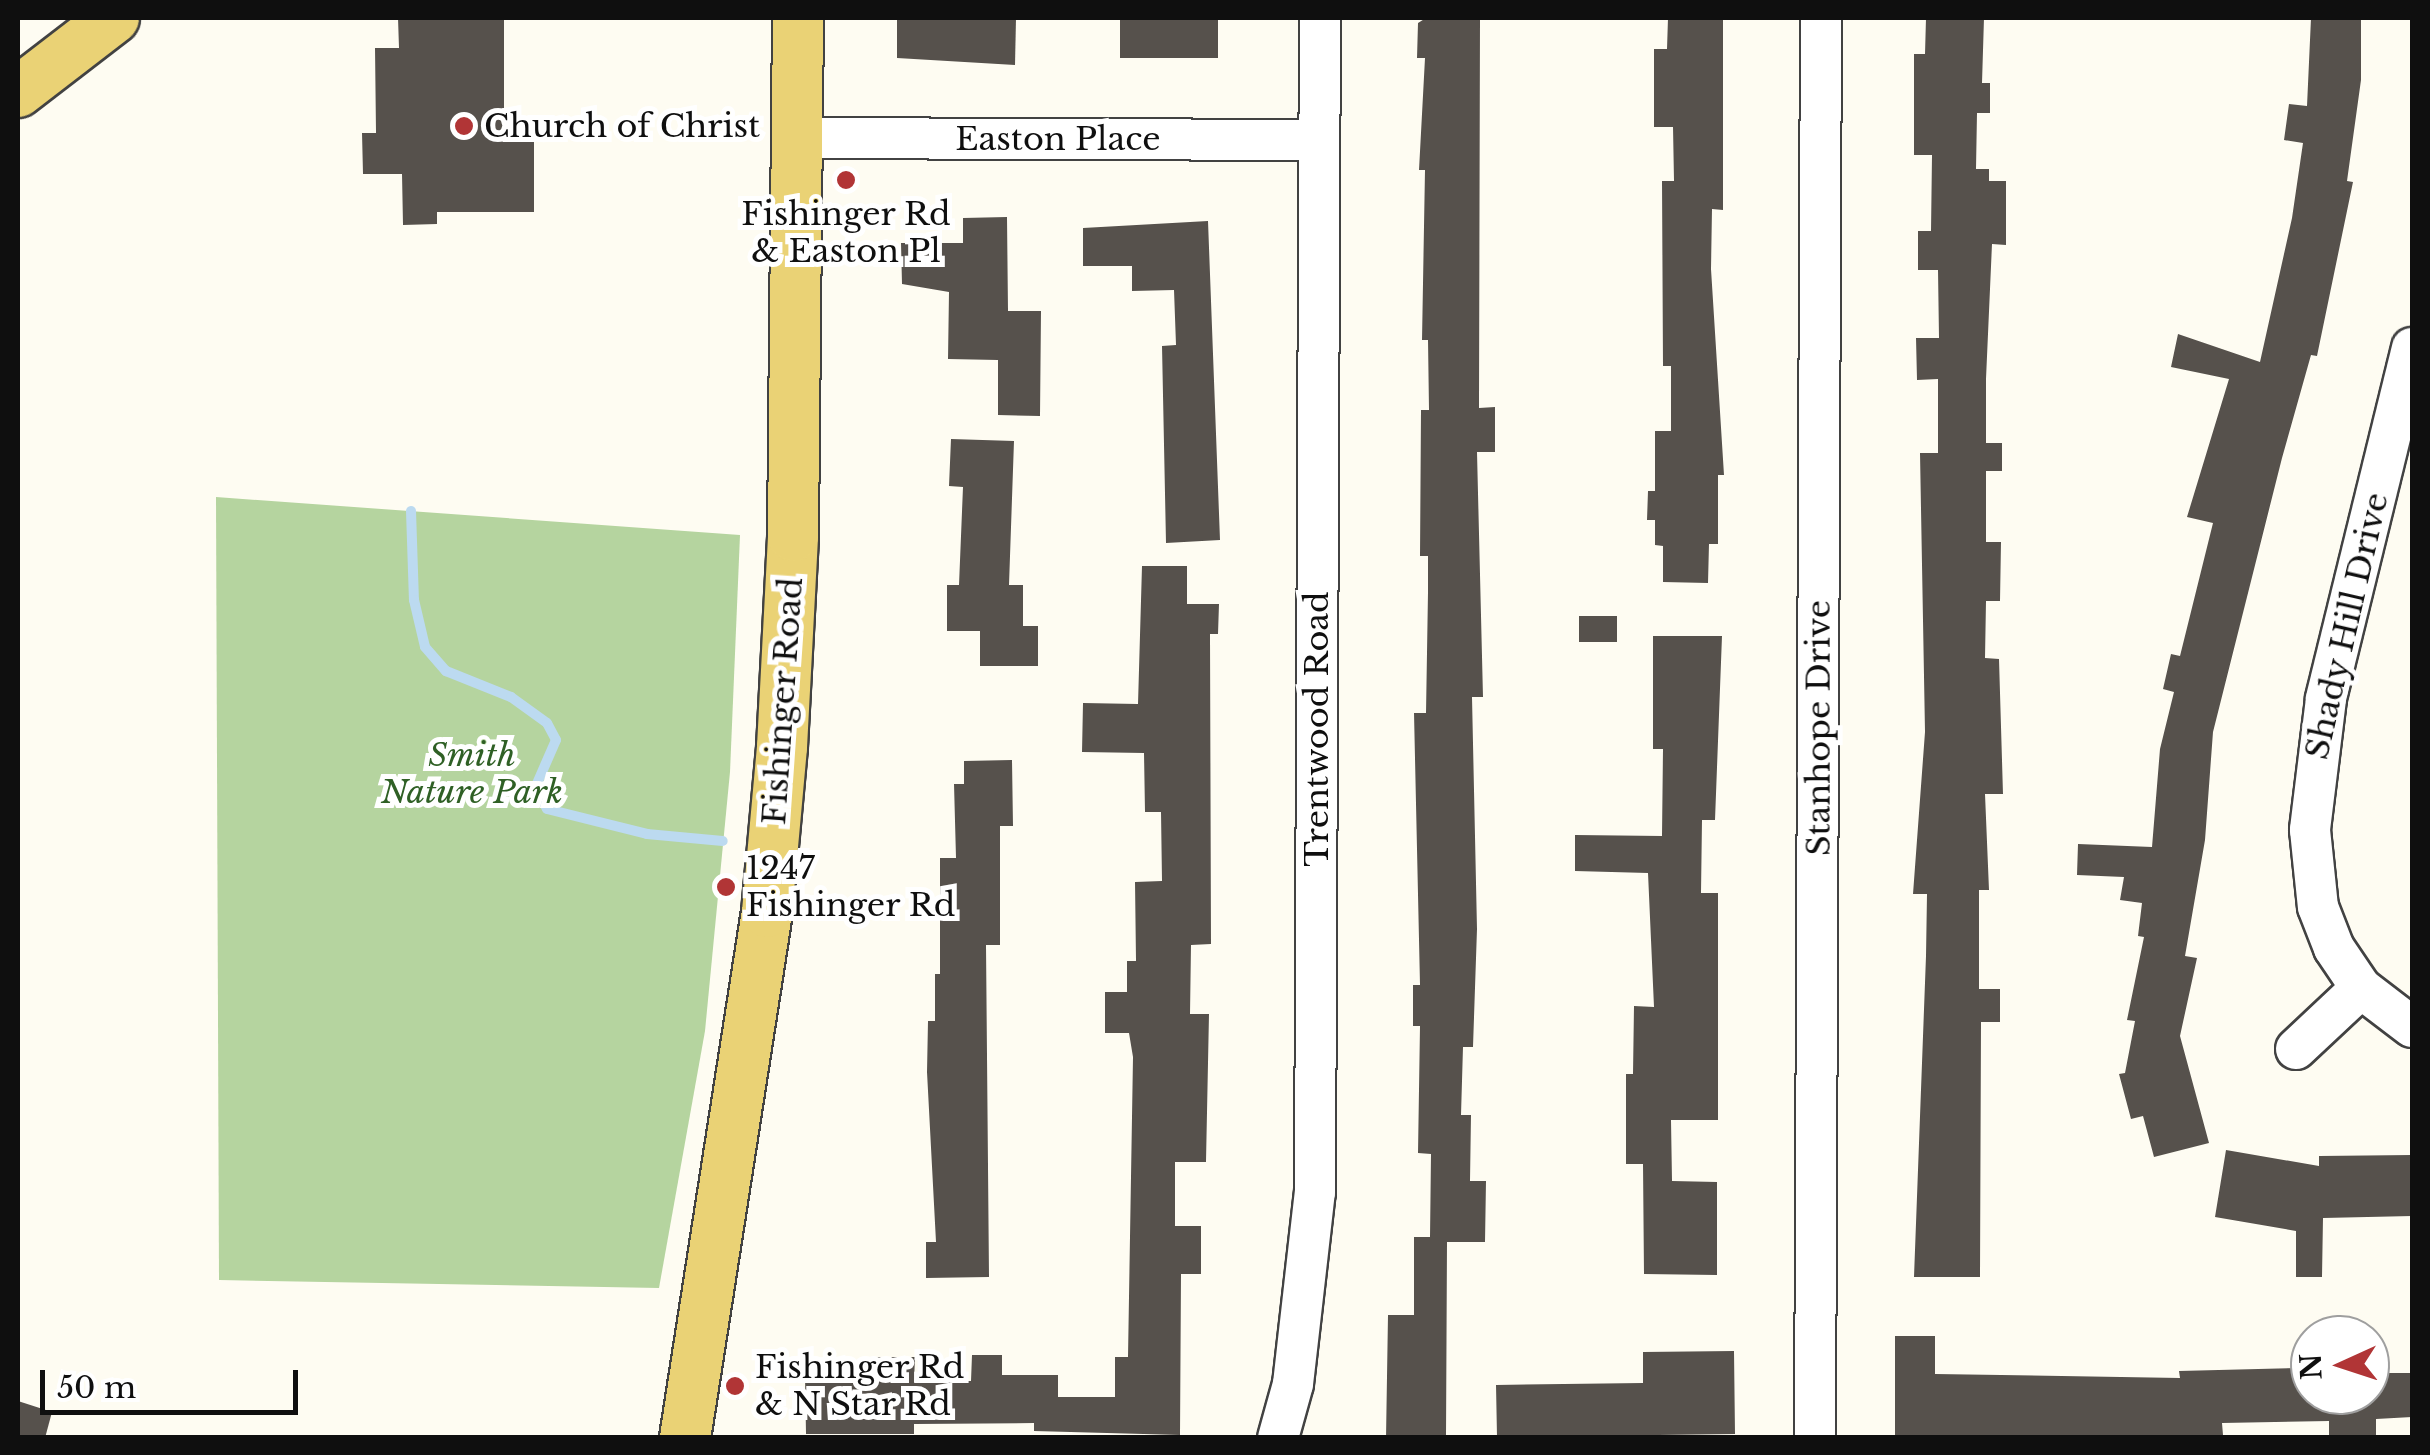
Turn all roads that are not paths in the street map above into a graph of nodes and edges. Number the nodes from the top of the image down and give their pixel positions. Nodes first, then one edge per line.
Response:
1 (114, 18) edge
2 (798, 18) edge
3 (1320, 18) edge
4 (1822, 18) edge
5 (18, 92) edge
6 (798, 138) junction
7 (1319, 140) junction
8 (2412, 348) edge
9 (2361, 988) junction
10 (2412, 1027) edge
11 (2296, 1050) dead end
12 (685, 1438) edge
13 (1278, 1438) edge
14 (1815, 1438) edge

1 - 5 main road
2 - 6 main road, Fishinger Road
3 - 7 street, Trentwood Road
4 - 14 street, Stanhope Drive
6 - 7 street, Easton Place
6 - 12 main road, Fishinger Road
7 - 13 street, Trentwood Road
8 - 9 street, Shady Hill Drive
9 - 10 street
9 - 11 street

